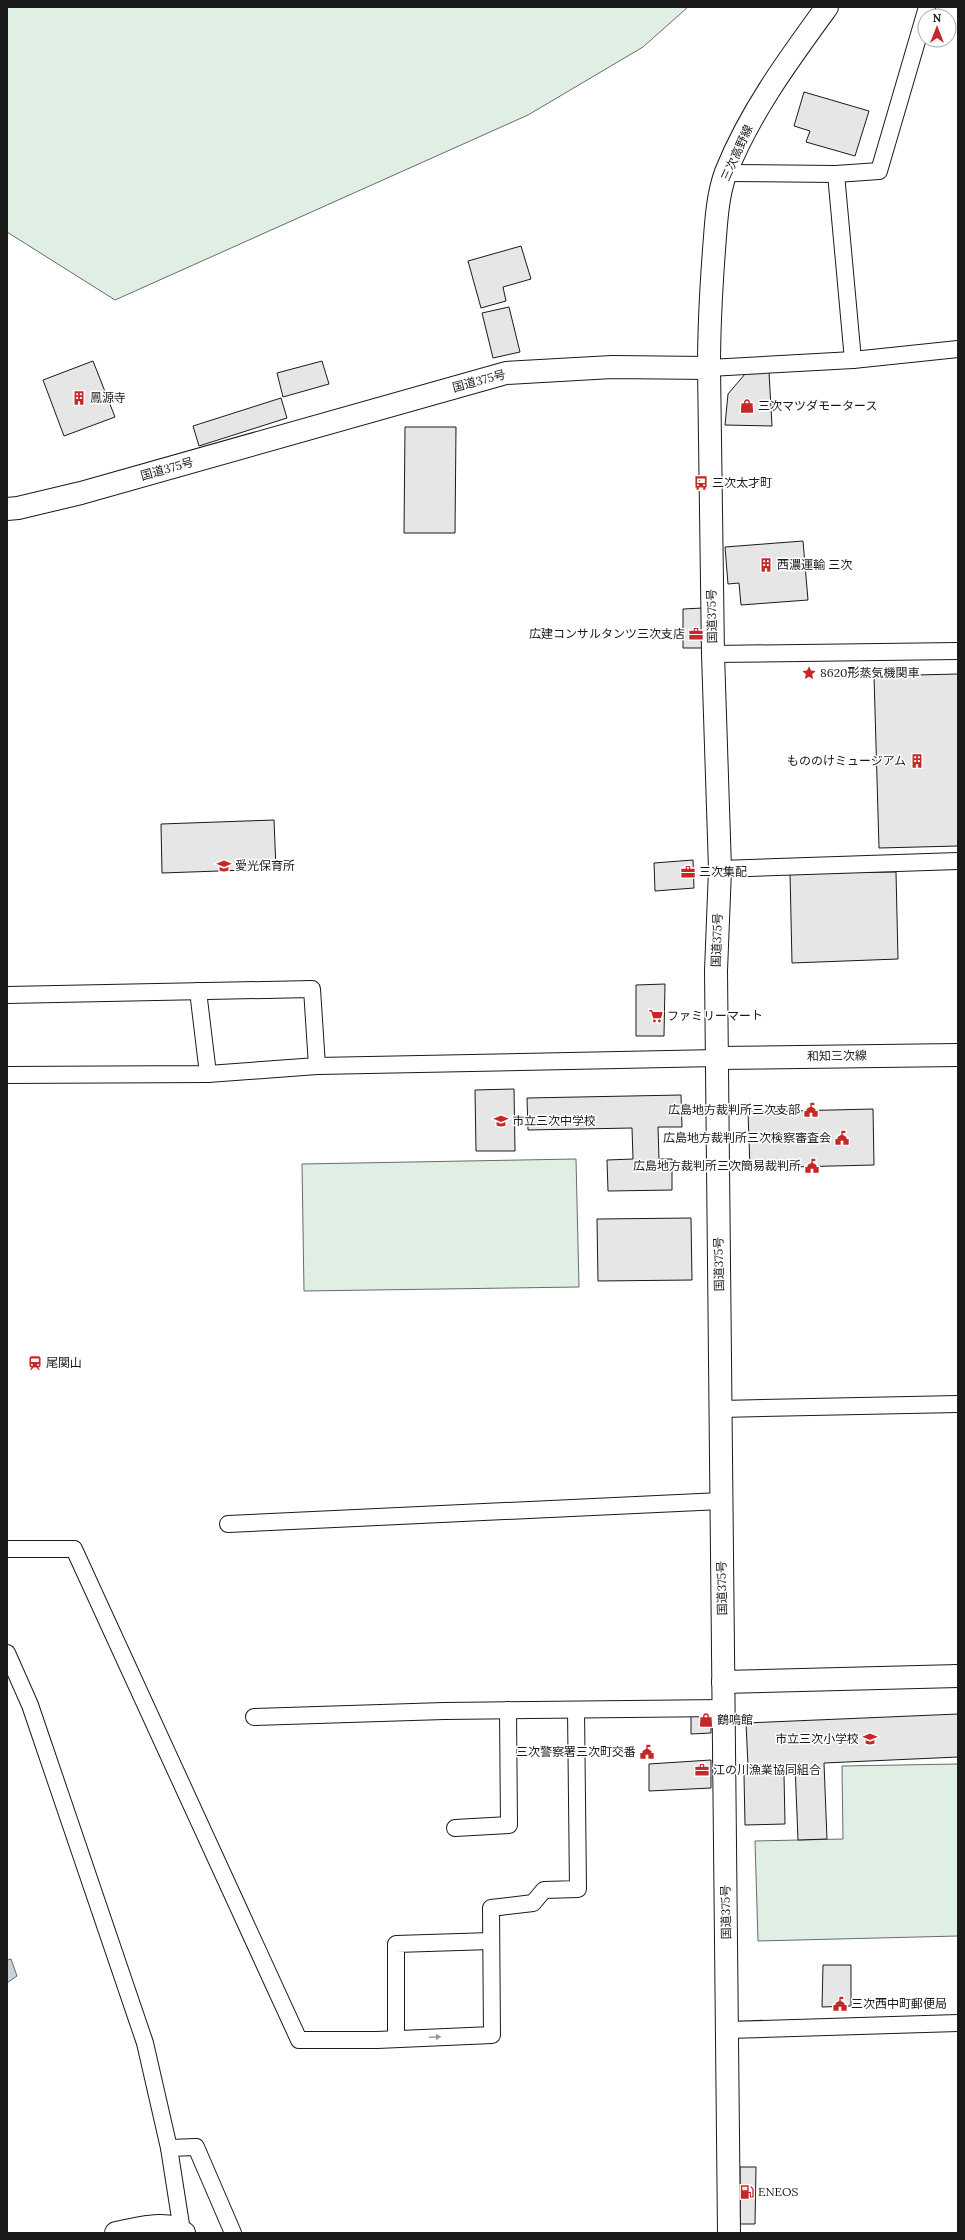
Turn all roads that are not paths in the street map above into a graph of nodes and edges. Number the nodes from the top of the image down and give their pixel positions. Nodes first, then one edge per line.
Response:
1 (827, 7) edge
2 (927, 7) edge
3 (726, 173) junction
4 (836, 174) junction
5 (958, 349) edge
6 (852, 360) junction
7 (709, 368) junction
8 (7, 509) edge
9 (958, 650) edge
10 (713, 654) junction
11 (958, 861) edge
12 (720, 869) junction
13 (198, 991) junction
14 (7, 995) edge
15 (958, 1055) edge
16 (717, 1058) junction
17 (317, 1066) junction
18 (208, 1074) junction
19 (7, 1076) edge
20 (958, 1404) edge
21 (720, 1409) junction
22 (722, 1501) junction
23 (228, 1524) dead end
24 (7, 1549) edge
25 (7, 1653) edge
26 (958, 1676) edge
27 (723, 1682) junction
28 (724, 1708) junction
29 (508, 1710) junction
30 (576, 1710) junction
31 (254, 1717) dead end
32 (454, 1828) dead end
33 (491, 1941) junction
34 (958, 2023) edge
35 (727, 2030) junction
36 (396, 2039) junction
37 (169, 2148) junction
38 (183, 2232) edge
39 (116, 2233) edge
40 (233, 2233) edge
41 (729, 2233) edge

1 - 3 main road, 三次高野線
2 - 4 street
3 - 4 street
3 - 7 main road, 三次高野線
4 - 6 street
5 - 6 street
6 - 7 street
7 - 8 main road, 国道375号
7 - 10 main road, 国道375号
9 - 10 street
10 - 12 main road, 国道375号
11 - 12 street
12 - 16 main road, 国道375号
13 - 14 street
13 - 17 street
13 - 18 street
15 - 16 main road, 和知三次線
16 - 17 street
16 - 21 main road, 国道375号
17 - 18 street
18 - 19 street
20 - 21 street
21 - 22 main road, 国道375号
22 - 23 street
22 - 27 main road, 国道375号
24 - 36 street
25 - 37 street
26 - 27 main road
27 - 28 main road, 国道375号
28 - 30 street
28 - 35 main road, 国道375号
29 - 30 street
29 - 31 street
29 - 32 street
30 - 33 street
33 - 36 street
36 -> 33 street
34 - 35 street
35 - 41 main road, 国道375号
37 - 38 street
37 - 40 street
38 - 39 main road

